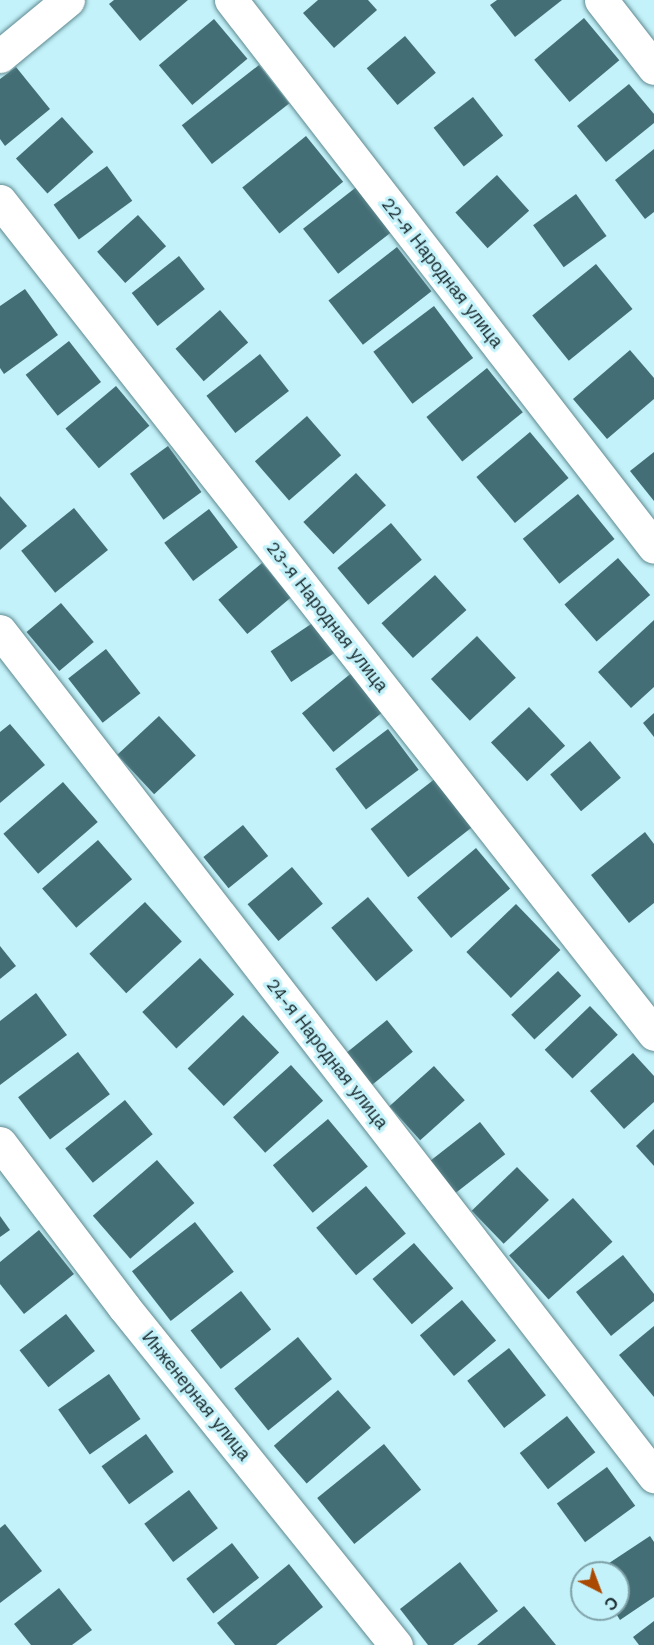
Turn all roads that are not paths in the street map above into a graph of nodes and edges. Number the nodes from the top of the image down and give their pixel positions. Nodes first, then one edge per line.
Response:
1 (68, 0) edge
2 (231, 0) edge
3 (601, 0) edge
4 (0, 56) edge
5 (654, 68) edge
6 (0, 201) edge
7 (654, 547) edge
8 (0, 631) edge
9 (654, 1034) edge
10 (0, 1143) edge
11 (654, 1476) edge
12 (396, 1645) edge

1 - 4 street
2 - 7 street, 22-я Народная улица
3 - 5 street
6 - 9 street, 23-я Народная улица
8 - 11 street, 24-я Народная улица
10 - 12 street, Инженерная улица

